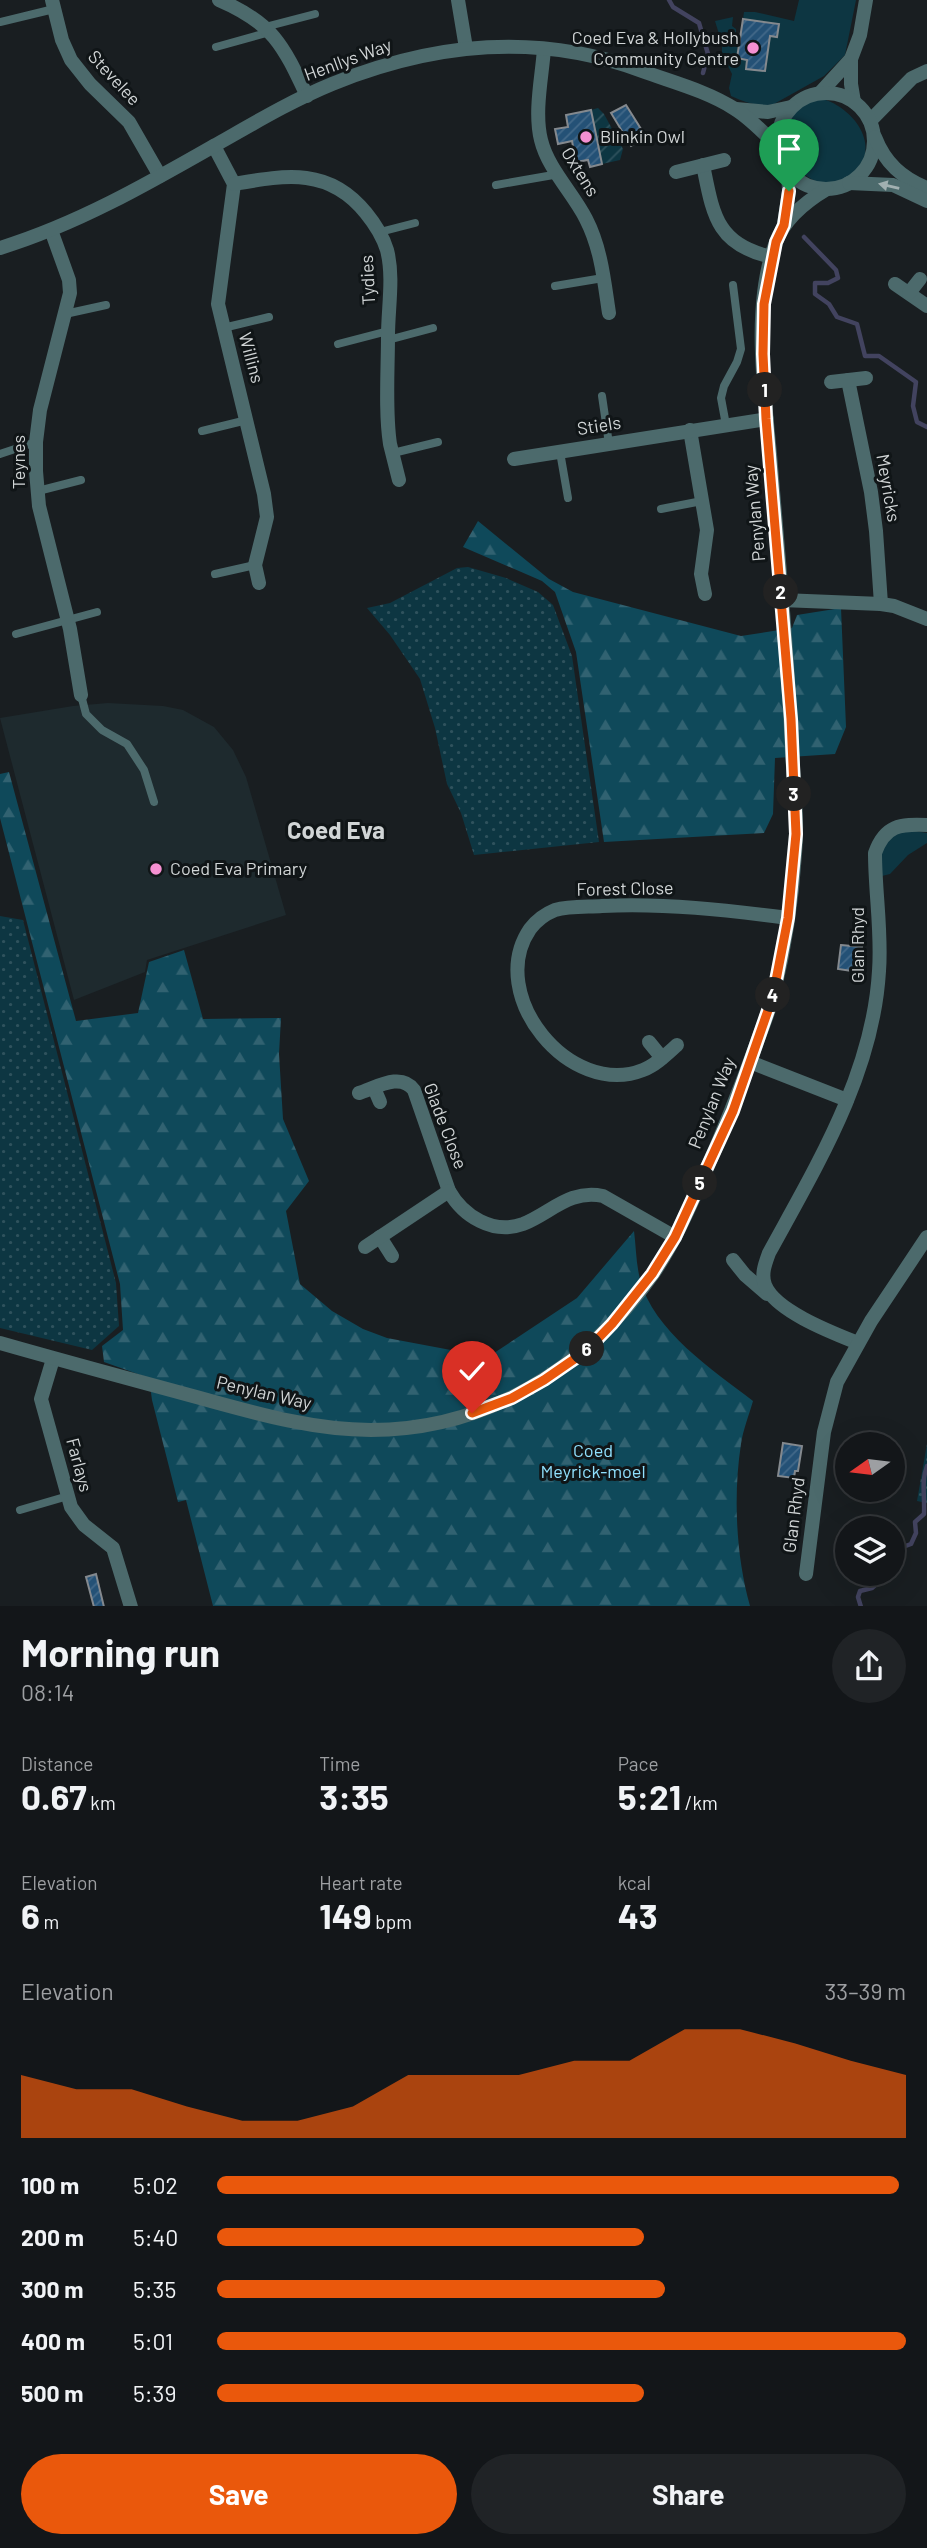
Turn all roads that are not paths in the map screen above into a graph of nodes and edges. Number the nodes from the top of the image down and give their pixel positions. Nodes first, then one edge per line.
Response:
1 (219, 0) edge
2 (458, 0) edge
3 (866, 0) edge
4 (53, 4) edge
5 (315, 13) dead end
6 (0, 22) edge
7 (268, 29) junction
8 (216, 47) dead end
9 (466, 48) junction
10 (544, 49) junction
11 (851, 59) junction
12 (927, 71) edge
13 (820, 93) junction
14 (307, 96) junction
15 (854, 102) junction
16 (792, 107) junction
17 (734, 109) junction
18 (872, 127) junction
19 (214, 146) junction
20 (778, 147) junction
21 (724, 160) dead end
22 (703, 165) junction
23 (788, 170) junction
24 (676, 172) dead end
25 (559, 174) junction
26 (160, 176) junction
27 (849, 183) junction
28 (234, 184) junction
29 (496, 186) dead end
30 (927, 188) edge
31 (827, 189) junction
32 (927, 201) edge
33 (415, 223) dead end
34 (784, 225) junction
35 (51, 230) junction
36 (380, 232) junction
37 (0, 248) edge
38 (772, 257) junction
39 (603, 278) junction
40 (920, 279) dead end
41 (895, 284) dead end
42 (733, 285) dead end
43 (555, 286) dead end
44 (909, 293) junction
45 (106, 305) dead end
46 (927, 306) edge
47 (609, 313) dead end
48 (65, 314) junction
49 (269, 317) dead end
50 (223, 328) junction
51 (433, 328) dead end
52 (388, 335) junction
53 (338, 344) dead end
54 (866, 378) dead end
55 (848, 380) junction
56 (831, 382) dead end
57 (602, 396) dead end
58 (766, 419) junction
59 (247, 420) junction
60 (726, 425) junction
61 (690, 430) junction
62 (202, 431) dead end
63 (36, 442) junction
64 (438, 442) dead end
65 (609, 443) junction
66 (560, 452) junction
67 (393, 453) junction
68 (0, 454) edge
69 (514, 459) dead end
70 (81, 480) dead end
71 (399, 480) dead end
72 (38, 491) junction
73 (568, 498) dead end
74 (702, 501) junction
75 (661, 509) dead end
76 (255, 565) junction
77 (215, 574) dead end
78 (259, 583) dead end
79 (705, 593) dead end
80 (782, 600) junction
81 (881, 604) junction
82 (97, 612) dead end
83 (927, 619) edge
84 (68, 620) junction
85 (16, 634) dead end
86 (81, 695) joint
87 (154, 802) dead end
88 (927, 825) edge
89 (788, 918) junction
90 (649, 1042) dead end
91 (677, 1045) dead end
92 (662, 1058) junction
93 (750, 1062) junction
94 (374, 1088) junction
95 (359, 1093) dead end
96 (847, 1100) junction
97 (380, 1102) dead end
98 (449, 1191) junction
99 (380, 1237) junction
100 (675, 1237) junction
101 (927, 1237) edge
102 (365, 1247) dead end
103 (392, 1256) dead end
104 (733, 1260) dead end
105 (771, 1297) junction
106 (0, 1343) edge
107 (858, 1343) junction
108 (53, 1359) junction
109 (68, 1496) junction
110 (20, 1510) dead end
111 (806, 1574) dead end
112 (131, 1606) edge

1 - 7 street
2 - 9 street
3 - 11 street
4 - 6 lane
4 - 26 street, Stevelee
5 - 7 lane
7 - 8 lane
7 - 14 street
9 - 10 street, Henllys Way
9 - 14 street, Henllys Way
10 - 17 street, Henllys Way
10 - 25 street, Oxtens
11 - 13 street
11 - 15 street
12 - 18 street
13 - 15 street
13 - 16 street
14 - 19 street, Henllys Way
15 - 18 street
16 - 17 street
16 - 20 street
17 - 20 street
18 - 27 street
18 - 30 street
19 - 26 street, Henllys Way
19 - 28 street
20 - 23 street
21 - 22 street
22 - 24 street
22 - 38 street
23 - 31 street
23 - 34 street, Penylan Way
25 - 29 lane
25 - 39 street, Oxtens
26 - 35 street, Henllys Way
27 - 31 street
32 -> 27 street
28 - 36 street, Tydies
28 - 50 street, Willins
31 - 34 street, Penylan Way
33 - 36 lane
34 - 38 street, Penylan Way
35 - 37 street, Henllys Way
35 - 48 street, Teynes
36 - 52 street, Tydies
38 - 58 street, Penylan Way
39 - 43 lane
39 - 47 street, Oxtens
40 - 44 street
41 - 44 street
42 - 60 lane
44 - 46 street
45 - 48 lane
48 - 63 street, Teynes
49 - 50 lane
50 - 59 street, Willins
51 - 52 lane
52 - 53 lane
52 - 67 street, Tydies
54 - 55 street
55 - 56 street
55 - 81 street, Meyricks
57 - 65 lane
58 - 60 street, Stiels
58 - 80 street, Penylan Way
59 - 62 lane
59 - 76 street, Willins
60 - 61 street, Stiels
61 - 65 street, Stiels
61 - 74 street
63 - 68 lane
63 - 72 street, Teynes
64 - 67 lane
65 - 66 street, Stiels
66 - 69 street, Stiels
66 - 73 lane
67 - 71 street, Tydies
70 - 72 lane
72 - 84 street, Teynes
74 - 75 lane
74 - 79 street
76 - 77 lane
76 - 78 street, Willins
80 - 81 street
80 - 89 street, Penylan Way
81 - 83 street
82 - 84 lane
84 - 85 lane
84 - 86 street, Teynes
86 - 87 lane
88 - 96 street, Glan Rhyd
89 - 92 street, Forest Close
89 - 93 street, Penylan Way
90 - 92 street
91 - 92 street, Forest Close
93 - 96 street
93 - 100 street, Penylan Way
94 - 95 street, Glade Close
94 - 97 street
94 - 98 street, Glade Close
96 - 105 street, Glan Rhyd
98 - 99 street, Glade Close
98 - 100 street, Glade Close
99 - 102 street, Glade Close
99 - 103 street
100 - 108 street, Penylan Way
101 - 107 street, Glan Rhyd
104 - 105 street
105 - 107 street
106 - 108 street, Penylan Way
107 - 111 street, Glan Rhyd
108 - 109 street, Farlays
109 - 110 lane
109 - 112 street, Farlays

